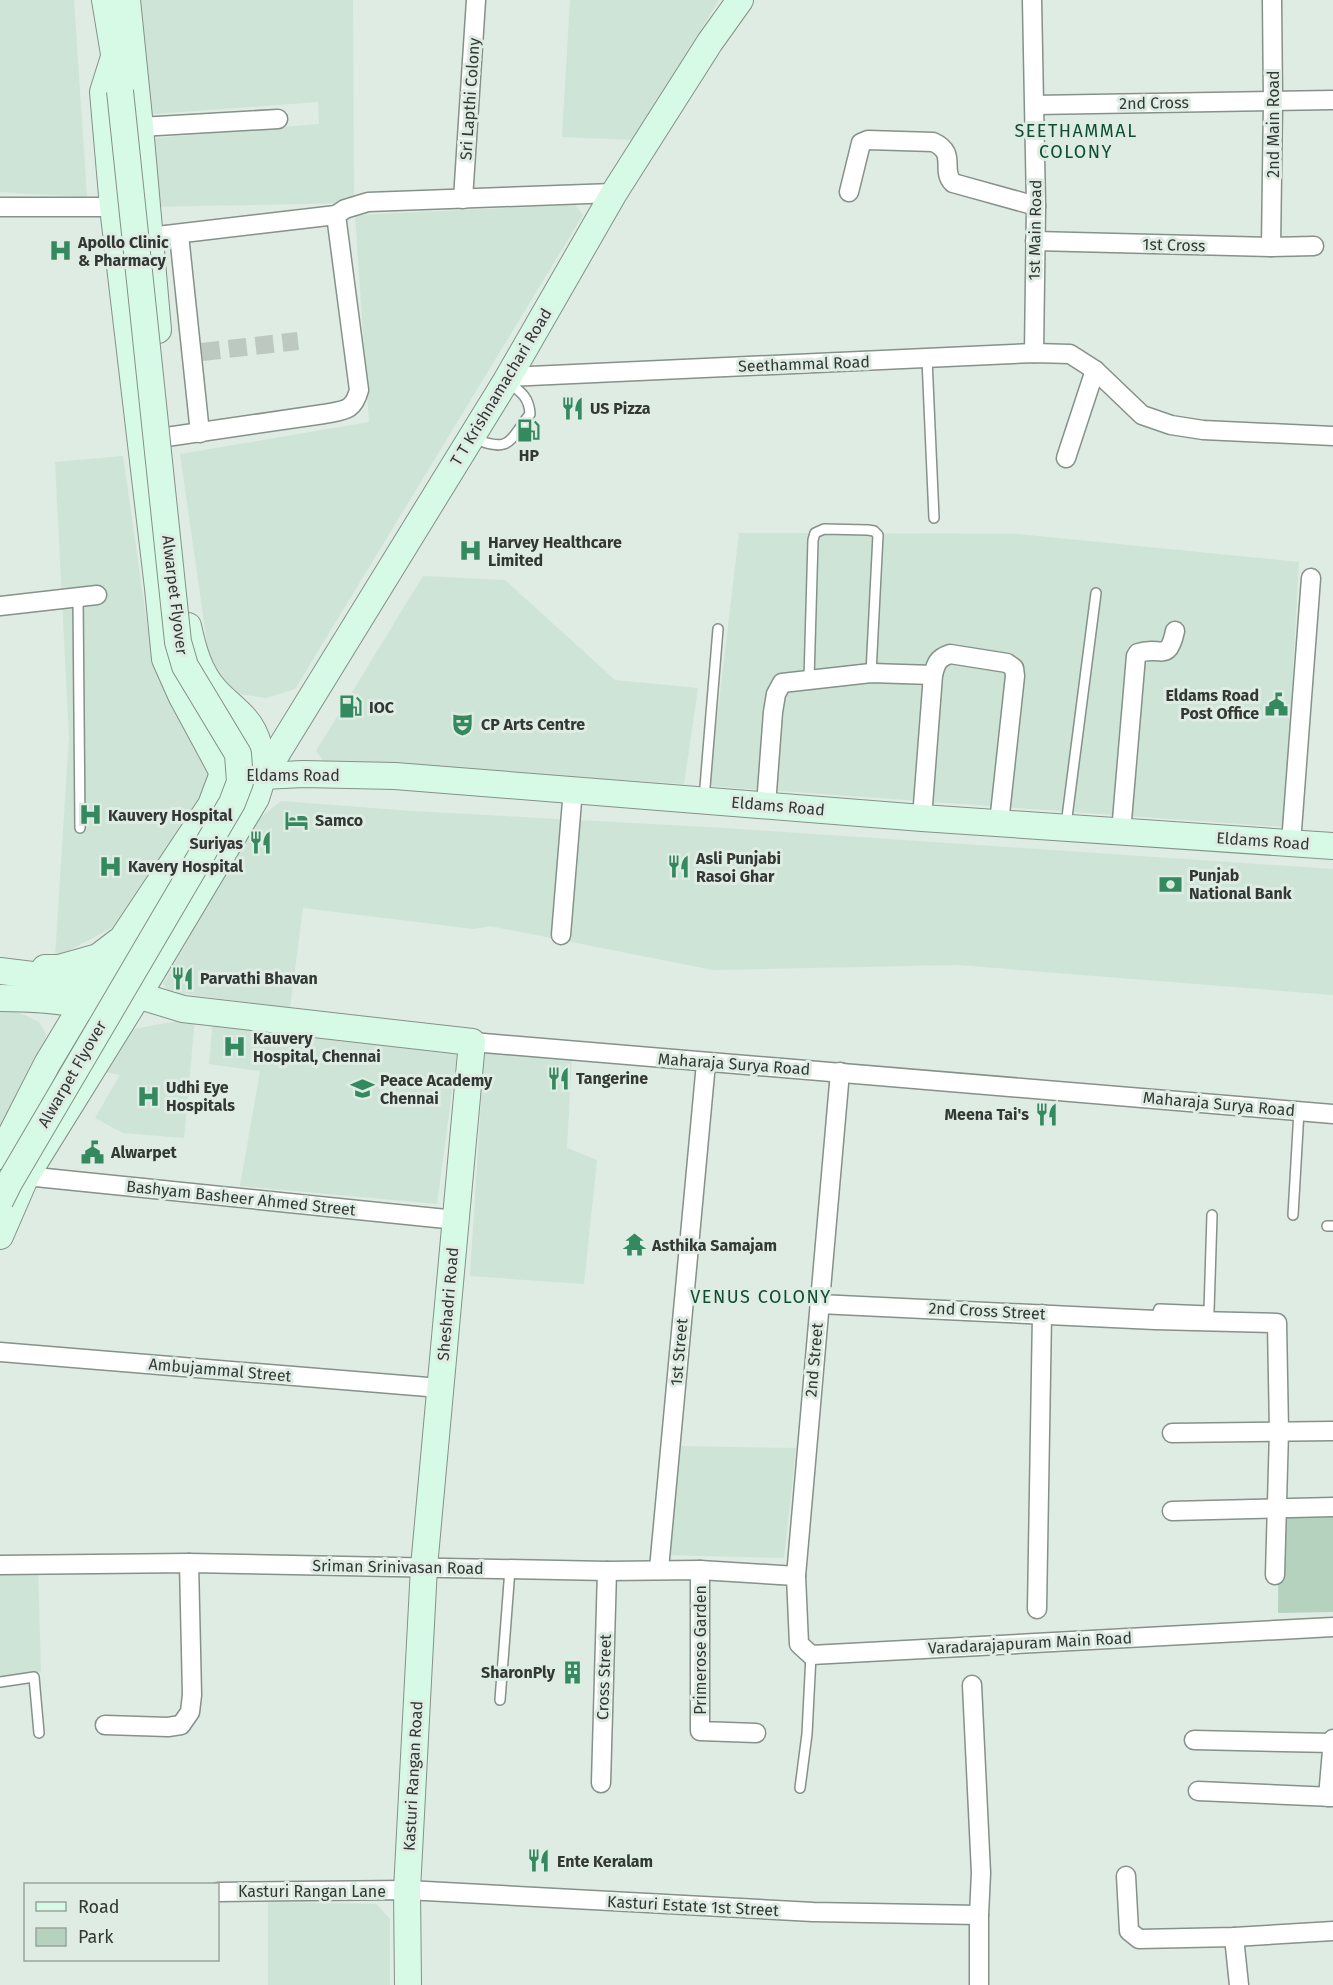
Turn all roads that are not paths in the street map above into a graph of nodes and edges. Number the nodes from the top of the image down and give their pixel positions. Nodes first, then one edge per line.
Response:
1 (105, 0) edge
2 (127, 0) edge
3 (476, 0) edge
4 (740, 0) edge
5 (1032, 0) edge
6 (1272, 0) edge
7 (114, 57) junction
8 (1333, 100) edge
9 (1274, 102) junction
10 (1035, 105) junction
11 (278, 119) dead end
12 (140, 127) junction
13 (849, 192) dead end
14 (615, 193) junction
15 (463, 199) junction
16 (1036, 206) junction
17 (0, 207) edge
18 (113, 207) junction
19 (336, 215) junction
20 (179, 235) junction
21 (149, 237) junction
22 (1035, 241) junction
23 (1314, 246) dead end
24 (1271, 247) junction
25 (1034, 353) junction
26 (927, 359) junction
27 (1095, 370) junction
28 (507, 379) junction
29 (200, 433) junction
30 (1333, 436) edge
31 (168, 438) junction
32 (471, 438) junction
33 (141, 440) junction
34 (1066, 458) dead end
35 (934, 518) dead end
36 (1311, 578) dead end
37 (1096, 593) dead end
38 (97, 595) dead end
39 (78, 597) junction
40 (0, 606) edge
41 (718, 629) dead end
42 (1175, 631) dead end
43 (872, 673) junction
44 (933, 675) junction
45 (809, 680) junction
46 (223, 773) junction
47 (263, 776) junction
48 (573, 789) junction
49 (704, 799) junction
50 (766, 805) junction
51 (922, 818) junction
52 (999, 823) junction
53 (80, 828) dead end
54 (1066, 828) junction
55 (1121, 832) junction
56 (1291, 843) junction
57 (1333, 846) edge
58 (561, 935) dead end
59 (124, 936) junction
60 (0, 970) edge
61 (97, 983) junction
62 (0, 998) edge
63 (26, 998) junction
64 (82, 1004) junction
65 (132, 1004) junction
66 (68, 1031) junction
67 (472, 1042) junction
68 (706, 1063) junction
69 (840, 1072) junction
70 (1299, 1111) junction
71 (1333, 1114) edge
72 (0, 1156) edge
73 (26, 1176) junction
74 (0, 1201) edge
75 (1212, 1215) dead end
76 (1293, 1215) dead end
77 (456, 1220) junction
78 (0, 1236) edge
79 (819, 1304) junction
80 (1042, 1314) junction
81 (1155, 1320) junction
82 (0, 1352) edge
83 (440, 1388) junction
84 (1279, 1431) junction
85 (1333, 1431) edge
86 (1172, 1433) dead end
87 (1333, 1507) edge
88 (1277, 1509) junction
89 (1173, 1511) dead end
90 (189, 1563) junction
91 (0, 1565) edge
92 (424, 1567) junction
93 (510, 1569) junction
94 (658, 1569) junction
95 (700, 1570) junction
96 (607, 1571) junction
97 (1275, 1575) dead end
98 (796, 1576) junction
99 (1036, 1609) dead end
100 (1333, 1627) edge
101 (811, 1655) junction
102 (0, 1682) edge
103 (972, 1684) dead end
104 (500, 1700) dead end
105 (105, 1725) dead end
106 (39, 1733) dead end
107 (756, 1733) dead end
108 (1333, 1739) edge
109 (1194, 1740) dead end
110 (1333, 1743) edge
111 (601, 1784) dead end
112 (800, 1788) dead end
113 (1198, 1791) dead end
114 (1330, 1797) edge
115 (1126, 1876) dead end
116 (408, 1890) junction
117 (219, 1892) edge
118 (979, 1916) junction
119 (1333, 1931) edge
120 (1234, 1937) junction
121 (408, 1985) edge
122 (979, 1985) edge
123 (1239, 1985) edge

1 - 7 main road, Alwarpet Flyover
2 - 12 main road
3 - 15 street, Sri Lapthi Colony
4 - 14 main road, T T Krishnamachari Road
5 - 10 street, 1st Main Road
6 - 9 street, 2nd Main Road
7 - 18 main road
7 - 74 main road, Alwarpet Flyover, bridge
8 - 9 street, 2nd Cross
9 - 10 street, 2nd Cross
9 - 24 street, 2nd Main Road
10 - 16 street, 1st Main Road
11 - 12 street
12 - 21 main road
13 - 16 street
14 - 15 street
14 - 28 main road, T T Krishnamachari Road
15 - 19 street
16 - 22 street, 1st Main Road
17 - 18 street
18 - 33 main road
19 - 20 street
19 - 29 street
20 - 21 street
20 - 29 street
21 - 31 main road
22 - 24 street, 1st Cross
22 - 25 street, 1st Main Road
23 - 24 street, 1st Cross
25 - 26 street, Seethammal Road
25 - 27 street, Seethammal Road
26 - 28 street, Seethammal Road
26 - 35 lane
27 - 30 street, Seethammal Road
27 - 34 street
28 - 32 main road, T T Krishnamachari Road
28 - 32 lane
29 - 31 street
31 - 33 street
31 - 47 main road
32 - 47 main road, T T Krishnamachari Road
33 - 46 main road
36 - 56 street
37 - 54 lane
38 - 39 street
39 - 40 street
39 - 53 lane
41 - 49 lane
42 - 55 street
43 - 44 street
43 - 45 street
43 - 45 lane
44 - 51 street
44 - 52 street
45 - 50 street
46 - 47 main road, Eldams Road
46 - 59 main road
47 - 48 main road, Eldams Road
47 - 65 main road, T T Krishnamachari Road
48 - 49 main road, Eldams Road
48 - 58 street
49 - 50 main road, Eldams Road
50 - 51 main road, Eldams Road
51 - 52 main road, Eldams Road
52 - 54 main road, Eldams Road
54 - 55 main road, Eldams Road
55 - 56 main road, Eldams Road
56 - 57 main road, Eldams Road
59 - 60 main road
59 - 61 main road
60 - 61 main road
61 - 64 main road
61 - 65 main road
62 - 63 main road
63 - 64 main road
63 - 66 main road
64 - 65 main road
64 - 66 main road
65 - 67 main road, Maharaja Surya Road
65 - 73 main road, T T Krishnamachari Road
66 - 72 main road
67 - 68 street, Maharaja Surya Road
67 - 77 main road, Sheshadri Road
68 - 69 street, Maharaja Surya Road
68 - 94 street, 1st Street
69 - 70 street, Maharaja Surya Road
69 - 79 street, 2nd Street
70 - 71 street, Maharaja Surya Road
70 - 76 lane
73 - 77 street, Bashyam Basheer Ahmed Street
73 - 78 main road, T T Krishnamachari Road
75 - 81 lane
77 - 83 main road, Sheshadri Road
79 - 80 street, 2nd Cross Street
79 - 98 street, 2nd Street
80 - 81 street, 2nd Cross Street
80 - 99 street
81 - 84 street, 2nd Cross Street
82 - 83 street, Ambujammal Street
83 - 92 main road, Sheshadri Road
84 - 85 street
84 - 86 street
84 - 88 street
87 - 88 street
88 - 89 street
88 - 97 street
90 - 91 street, Sriman Srinivasan Road
90 - 92 street, Sriman Srinivasan Road
90 - 105 street
92 - 93 street, Sriman Srinivasan Road
92 - 116 main road, Kasturi Rangan Road
93 - 96 street, Sriman Srinivasan Road
93 - 104 lane
94 - 95 street, Sriman Srinivasan Road
94 - 96 street, Sriman Srinivasan Road
95 - 98 street, Sriman Srinivasan Road
95 - 107 street, Primerose Garden
96 - 111 street, Cross Street
98 - 101 street
100 - 101 street, Varadarajapuram Main Road
101 - 112 lane
102 - 106 lane
103 - 118 street
108 - 110 street
109 - 110 street
110 - 114 street
113 - 114 street
115 - 120 street
116 - 117 street, Kasturi Rangan Lane
116 - 118 street, Kasturi Estate 1st Street
116 - 121 main road, Kasturi Rangan Road
118 - 122 street
119 - 120 street
120 - 123 street

